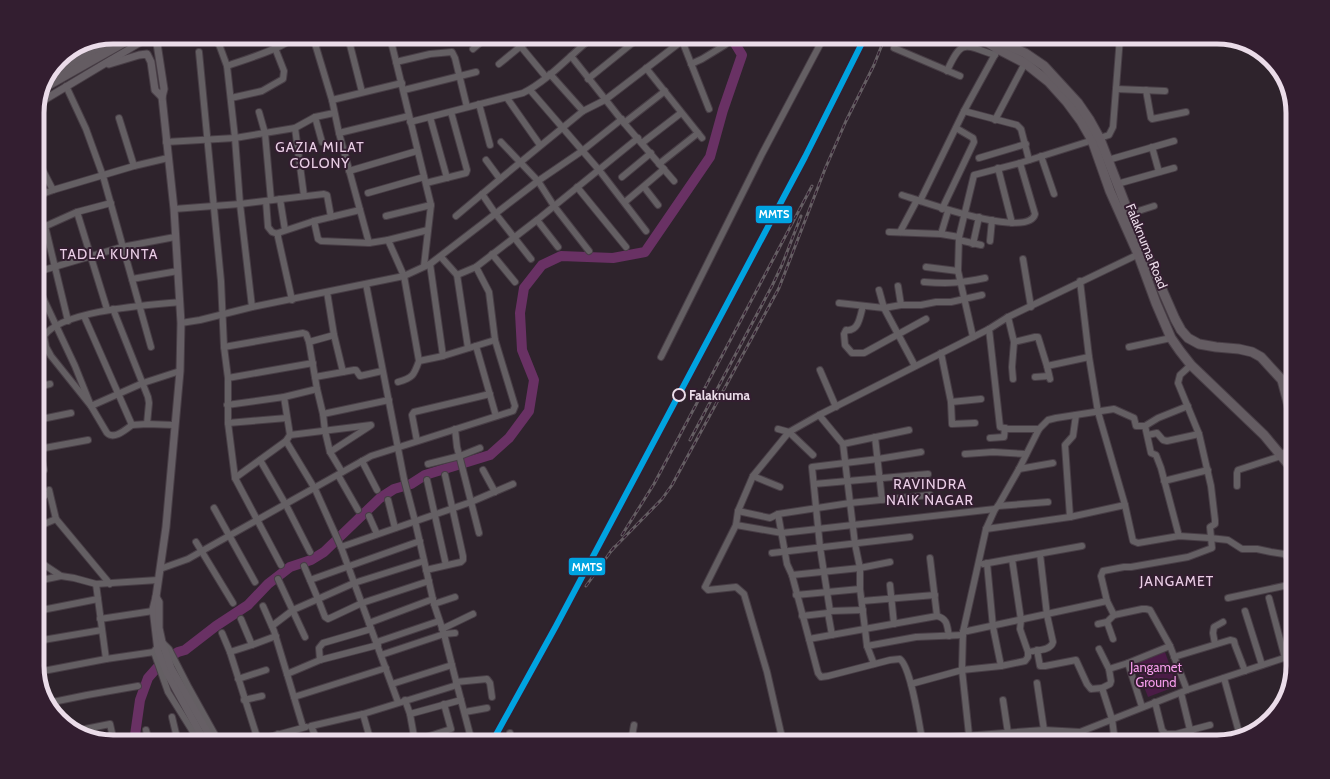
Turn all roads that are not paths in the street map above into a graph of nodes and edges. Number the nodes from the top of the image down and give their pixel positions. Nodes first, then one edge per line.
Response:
1 (121, 44) edge
2 (137, 44) edge
3 (157, 44) edge
4 (218, 44) edge
5 (285, 44) edge
6 (316, 44) edge
7 (350, 44) edge
8 (392, 44) edge
9 (479, 44) edge
10 (523, 44) edge
11 (585, 44) edge
12 (631, 44) edge
13 (676, 44) edge
14 (685, 44) edge
15 (820, 44) edge
16 (987, 44) edge
17 (1005, 44) edge
18 (1119, 44) edge
19 (104, 45) edge
20 (521, 46) junction
21 (725, 46) dead end
22 (275, 48) junction
23 (894, 48) dead end
24 (473, 49) dead end
25 (200, 52) dead end
26 (996, 52) junction
27 (571, 56) junction
28 (396, 62) junction
29 (1025, 63) junction
30 (499, 64) dead end
31 (691, 64) junction
32 (63, 66) edge
33 (227, 66) junction
34 (646, 68) junction
35 (58, 71) edge
36 (947, 71) junction
37 (476, 72) dead end
38 (548, 75) junction
39 (460, 76) junction
40 (960, 76) dead end
41 (588, 78) junction
42 (76, 81) junction
43 (402, 82) junction
44 (51, 83) edge
45 (66, 86) junction
46 (1059, 87) junction
47 (404, 90) junction
48 (530, 90) junction
49 (1116, 90) junction
50 (1146, 90) junction
51 (665, 91) junction
52 (1165, 91) dead end
53 (362, 92) junction
54 (162, 97) junction
55 (231, 98) junction
56 (507, 98) junction
57 (45, 99) edge
58 (332, 100) junction
59 (605, 100) junction
60 (479, 104) junction
61 (467, 107) junction
62 (709, 109) dead end
63 (583, 111) junction
64 (964, 111) junction
65 (260, 112) dead end
66 (451, 112) junction
67 (1186, 112) dead end
68 (334, 113) junction
69 (681, 113) junction
70 (315, 117) junction
71 (430, 117) junction
72 (119, 118) dead end
73 (409, 119) junction
74 (995, 120) junction
75 (623, 121) junction
76 (296, 128) junction
77 (562, 128) junction
78 (956, 128) junction
79 (265, 133) junction
80 (339, 133) junction
81 (235, 138) junction
82 (207, 139) junction
83 (1096, 139) junction
84 (640, 140) junction
85 (1174, 141) dead end
86 (166, 142) junction
87 (322, 142) dead end
88 (501, 142) dead end
89 (1026, 144) junction
90 (490, 145) dead end
91 (540, 145) junction
92 (1152, 147) junction
93 (418, 151) junction
94 (582, 151) junction
95 (651, 153) junction
96 (1042, 156) junction
97 (168, 158) junction
98 (979, 158) dead end
99 (486, 160) dead end
100 (1029, 160) junction
101 (1108, 160) junction
102 (521, 161) junction
103 (1020, 163) junction
104 (660, 164) junction
105 (134, 166) junction
106 (998, 168) junction
107 (1174, 168) dead end
108 (664, 169) junction
109 (599, 170) junction
110 (349, 171) junction
111 (1159, 172) junction
112 (44, 173) edge
113 (103, 176) junction
114 (622, 177) dead end
115 (447, 178) junction
116 (500, 179) junction
117 (425, 180) junction
118 (538, 181) junction
119 (674, 181) dead end
120 (1117, 184) junction
121 (577, 187) junction
122 (644, 187) junction
123 (53, 190) junction
124 (44, 193) edge
125 (368, 193) dead end
126 (482, 194) junction
127 (1054, 194) dead end
128 (902, 195) dead end
129 (304, 196) junction
130 (280, 199) junction
131 (268, 200) junction
132 (919, 201) junction
133 (625, 202) junction
134 (111, 203) junction
135 (240, 204) junction
136 (213, 205) junction
137 (431, 205) junction
138 (658, 205) dead end
139 (554, 206) junction
140 (1154, 206) dead end
141 (174, 209) junction
142 (360, 210) junction
143 (945, 210) junction
144 (77, 212) junction
145 (495, 213) junction
146 (1129, 214) junction
147 (965, 215) junction
148 (386, 216) dead end
149 (456, 216) dead end
150 (331, 217) junction
151 (979, 218) junction
152 (537, 220) junction
153 (992, 220) junction
154 (314, 222) junction
155 (1012, 223) junction
156 (46, 226) joint
157 (285, 230) junction
158 (428, 230) junction
159 (646, 231) dead end
160 (889, 232) dead end
161 (900, 232) junction
162 (278, 234) junction
163 (941, 234) junction
164 (175, 237) junction
165 (514, 237) junction
166 (959, 239) junction
167 (388, 240) junction
168 (990, 241) dead end
169 (369, 243) junction
170 (974, 244) junction
171 (981, 245) dead end
172 (122, 247) junction
173 (558, 247) dead end
174 (626, 248) dead end
175 (589, 252) dead end
176 (1141, 253) junction
177 (492, 254) junction
178 (90, 256) junction
179 (441, 257) junction
180 (531, 259) dead end
181 (1023, 259) dead end
182 (427, 265) junction
183 (55, 266) junction
184 (476, 267) junction
185 (926, 267) dead end
186 (44, 270) edge
187 (178, 270) junction
188 (958, 271) junction
189 (457, 275) junction
190 (404, 276) junction
191 (985, 278) dead end
192 (132, 279) junction
193 (1080, 281) junction
194 (515, 282) dead end
195 (924, 282) dead end
196 (961, 283) junction
197 (366, 284) junction
198 (898, 286) dead end
199 (879, 290) dead end
200 (327, 292) junction
201 (982, 295) dead end
202 (964, 299) junction
203 (44, 300) edge
204 (292, 300) junction
205 (180, 302) junction
206 (839, 303) dead end
207 (901, 305) junction
208 (140, 306) junction
209 (863, 306) junction
210 (1031, 306) junction
211 (252, 307) junction
212 (884, 308) junction
213 (110, 309) junction
214 (222, 314) junction
215 (84, 316) junction
216 (1008, 317) junction
217 (926, 319) dead end
218 (68, 321) junction
219 (181, 323) junction
220 (56, 325) junction
221 (989, 329) junction
222 (899, 334) junction
223 (334, 336) junction
224 (973, 337) junction
225 (1171, 338) junction
226 (495, 340) junction
227 (309, 342) junction
228 (1014, 342) junction
229 (476, 346) junction
230 (151, 347) dead end
231 (224, 347) junction
232 (1129, 347) dead end
233 (468, 348) junction
234 (941, 353) junction
235 (444, 356) junction
236 (661, 357) dead end
237 (1089, 357) junction
238 (419, 361) junction
239 (313, 363) junction
240 (1191, 365) junction
241 (915, 366) junction
242 (1047, 366) junction
243 (820, 370) dead end
244 (180, 371) junction
245 (343, 372) junction
246 (382, 372) junction
247 (315, 377) junction
248 (1035, 377) dead end
249 (228, 378) junction
250 (1013, 379) dead end
251 (398, 382) dead end
252 (143, 383) junction
253 (50, 384) dead end
254 (44, 385) edge
255 (317, 389) junction
256 (118, 393) junction
257 (490, 394) junction
258 (1286, 395) edge
259 (284, 397) junction
260 (981, 399) dead end
261 (389, 400) junction
262 (951, 402) junction
263 (227, 405) junction
264 (91, 406) junction
265 (1188, 406) junction
266 (836, 407) junction
267 (1098, 412) junction
268 (71, 413) dead end
269 (323, 414) junction
270 (819, 415) junction
271 (1076, 415) junction
272 (496, 416) junction
273 (287, 418) junction
274 (44, 419) edge
275 (228, 423) junction
276 (975, 423) dead end
277 (147, 424) junction
278 (132, 425) junction
279 (174, 425) junction
280 (1145, 426) junction
281 (1005, 428) junction
282 (455, 429) junction
283 (1039, 429) junction
284 (778, 430) dead end
285 (909, 430) dead end
286 (325, 431) junction
287 (789, 432) junction
288 (1199, 434) junction
289 (1148, 435) junction
290 (875, 437) junction
291 (288, 438) junction
292 (990, 438) dead end
293 (88, 440) dead end
294 (417, 441) junction
295 (843, 444) junction
296 (44, 448) edge
297 (397, 448) junction
298 (480, 448) dead end
299 (330, 452) junction
300 (921, 452) dead end
301 (964, 454) dead end
302 (1026, 454) junction
303 (1286, 454) edge
304 (813, 455) dead end
305 (460, 456) junction
306 (1281, 456) junction
307 (878, 459) junction
308 (260, 460) junction
309 (362, 461) junction
310 (1286, 462) edge
311 (845, 463) junction
312 (1053, 463) dead end
313 (428, 464) dead end
314 (1019, 469) junction
315 (483, 470) dead end
316 (1208, 470) junction
317 (340, 473) junction
318 (928, 474) dead end
319 (445, 475) dead end
320 (753, 476) junction
321 (236, 478) junction
322 (880, 478) junction
323 (427, 480) dead end
324 (1164, 481) junction
325 (847, 482) junction
326 (514, 484) dead end
327 (814, 484) junction
328 (1237, 486) dead end
329 (780, 487) dead end
330 (315, 489) junction
331 (377, 490) dead end
332 (495, 492) junction
333 (44, 494) edge
334 (930, 495) dead end
335 (388, 500) dead end
336 (882, 500) junction
337 (471, 502) junction
338 (1048, 502) dead end
339 (850, 503) junction
340 (1125, 504) junction
341 (286, 505) junction
342 (996, 507) junction
343 (214, 508) dead end
344 (452, 508) junction
345 (816, 508) junction
346 (358, 510) dead end
347 (738, 511) junction
348 (778, 514) junction
349 (434, 515) junction
350 (369, 516) dead end
351 (1070, 517) junction
352 (56, 519) junction
353 (257, 520) junction
354 (415, 521) junction
355 (44, 524) edge
356 (736, 525) junction
357 (853, 526) junction
358 (395, 528) junction
359 (986, 529) junction
360 (818, 530) junction
361 (479, 533) dead end
362 (782, 533) junction
363 (377, 534) junction
364 (229, 536) junction
365 (1179, 536) junction
366 (910, 538) dead end
367 (1210, 538) junction
368 (420, 541) junction
369 (196, 542) dead end
370 (340, 544) junction
371 (855, 544) junction
372 (1082, 546) dead end
373 (820, 547) junction
374 (202, 551) junction
375 (785, 551) junction
376 (310, 552) dead end
377 (772, 553) dead end
378 (1040, 554) junction
379 (1286, 556) edge
380 (930, 558) dead end
381 (1012, 559) junction
382 (424, 561) junction
383 (890, 562) dead end
384 (987, 563) junction
385 (978, 564) junction
386 (44, 565) edge
387 (281, 565) dead end
388 (446, 565) junction
389 (304, 566) dead end
390 (348, 566) junction
391 (860, 568) junction
392 (160, 569) junction
393 (426, 570) junction
394 (825, 572) junction
395 (792, 575) junction
396 (61, 576) junction
397 (278, 579) dead end
398 (44, 580) edge
399 (158, 580) junction
400 (310, 580) junction
401 (429, 581) junction
402 (255, 582) dead end
403 (354, 583) junction
404 (96, 584) junction
405 (110, 584) junction
406 (890, 586) dead end
407 (1286, 587) edge
408 (860, 589) junction
409 (827, 592) junction
410 (796, 595) junction
411 (935, 595) junction
412 (156, 597) junction
413 (455, 597) dead end
414 (891, 598) junction
415 (1228, 598) dead end
416 (1269, 598) dead end
417 (318, 599) junction
418 (98, 600) junction
419 (862, 601) junction
420 (1107, 601) junction
421 (434, 602) junction
422 (233, 603) dead end
423 (362, 603) junction
424 (263, 606) dead end
425 (44, 610) edge
426 (293, 610) junction
427 (863, 610) junction
428 (153, 611) junction
429 (1245, 611) dead end
430 (829, 612) junction
431 (473, 614) dead end
432 (1047, 615) junction
433 (802, 616) junction
434 (938, 616) junction
435 (1114, 616) junction
436 (100, 619) junction
437 (241, 619) dead end
438 (1021, 620) junction
439 (439, 621) junction
440 (1107, 622) junction
441 (1223, 622) dead end
442 (894, 624) junction
443 (1098, 624) dead end
444 (272, 626) junction
445 (370, 626) junction
446 (993, 627) junction
447 (865, 628) junction
448 (102, 630) junction
449 (443, 631) junction
450 (222, 633) dead end
451 (455, 633) dead end
452 (963, 634) junction
453 (832, 635) junction
454 (276, 636) junction
455 (949, 636) junction
456 (305, 637) dead end
457 (1114, 639) dead end
458 (44, 640) edge
459 (809, 640) junction
460 (252, 644) junction
461 (377, 644) junction
462 (1215, 644) junction
463 (867, 646) junction
464 (1170, 646) junction
465 (160, 649) junction
466 (1099, 649) dead end
467 (1036, 650) junction
468 (230, 652) junction
469 (1028, 652) junction
470 (381, 655) junction
471 (1174, 657) junction
472 (1285, 658) joint
473 (106, 659) junction
474 (320, 660) junction
475 (1128, 663) junction
476 (874, 664) junction
477 (452, 665) junction
478 (1262, 665) junction
479 (1001, 666) junction
480 (386, 668) junction
481 (1109, 669) junction
482 (266, 670) dead end
483 (962, 670) junction
484 (44, 671) edge
485 (1244, 671) junction
486 (287, 674) junction
487 (1224, 678) junction
488 (238, 679) junction
489 (456, 683) junction
490 (1037, 683) dead end
491 (392, 684) junction
492 (911, 684) junction
493 (138, 686) dead end
494 (1102, 688) junction
495 (1184, 691) junction
496 (262, 696) dead end
497 (294, 697) junction
498 (492, 697) dead end
499 (244, 700) junction
500 (405, 700) junction
501 (461, 700) junction
502 (1003, 700) dead end
503 (55, 702) edge
504 (398, 702) junction
505 (1155, 702) junction
506 (444, 704) junction
507 (1142, 707) junction
508 (486, 708) dead end
509 (465, 712) junction
510 (363, 714) junction
511 (410, 714) junction
512 (172, 717) dead end
513 (1112, 720) junction
514 (634, 725) dead end
515 (1210, 725) dead end
516 (311, 726) junction
517 (303, 727) junction
518 (85, 729) edge
519 (146, 730) dead end
520 (1044, 730) junction
521 (1190, 730) junction
522 (1030, 732) joint
523 (1078, 732) junction
524 (1239, 732) edge
525 (1008, 733) junction
526 (278, 734) joint
527 (112, 735) edge
528 (147, 735) edge
529 (176, 735) edge
530 (194, 735) edge
531 (201, 735) edge
532 (209, 735) edge
533 (215, 735) edge
534 (256, 735) edge
535 (275, 735) edge
536 (315, 735) edge
537 (368, 735) edge
538 (413, 735) edge
539 (434, 735) edge
540 (470, 735) edge
541 (632, 735) edge
542 (781, 735) edge
543 (921, 735) edge
544 (969, 735) joint
545 (983, 735) joint
546 (1078, 735) edge
547 (1114, 735) edge
548 (1191, 735) edge

1 - 44 highway, bridge
2 - 42 main road
3 - 54 main road
4 - 33 street
5 - 22 street
6 - 58 street
7 - 53 street
8 - 28 street
9 - 24 street
10 - 20 street
11 - 27 street
12 - 41 street
13 - 34 street
14 - 31 street
15 - 236 street
16 - 26 highway, Falaknuma Road
17 - 46 highway, Falaknuma Road
18 - 49 street
19 - 35 highway, bridge
20 - 30 street
20 - 38 street
21 - 31 street
22 - 33 street
22 - 55 street
23 - 36 street
25 - 82 street
26 - 29 highway, Falaknuma Road
26 - 36 street
26 - 64 street
27 - 38 street
27 - 41 street
28 - 39 street
28 - 43 street
29 - 46 highway, Falaknuma Road
29 - 74 street
31 - 62 street
32 - 42 main road
33 - 55 street
34 - 51 street
34 - 59 street
36 - 40 street
37 - 39 street
38 - 48 street
38 - 63 street
39 - 47 street
39 - 61 street
41 - 59 street
42 - 45 main road
42 - 54 main road
43 - 47 street
43 - 53 street
45 - 57 main road
45 - 113 street
46 - 83 highway, Falaknuma Road
47 - 73 street
48 - 56 street
48 - 77 street
49 - 50 street
49 - 83 street
50 - 52 street
50 - 67 street
51 - 69 street
51 - 75 street
53 - 58 street
54 - 86 main road
55 - 81 street
56 - 60 street
56 - 91 street
58 - 68 street
59 - 63 street
59 - 75 street
60 - 61 street
60 - 90 street
61 - 66 street
63 - 77 street
64 - 74 street
64 - 78 street
65 - 79 street
66 - 71 street
66 - 115 street
68 - 70 street
68 - 80 street
69 - 84 street
69 - 104 street
70 - 76 street
70 - 87 street
71 - 73 street
71 - 115 street
72 - 105 street
73 - 80 street
73 - 93 street
74 - 89 street
75 - 84 street
75 - 94 street
76 - 79 street
76 - 129 street
77 - 91 street
77 - 94 street
78 - 132 street
78 - 143 street
79 - 81 street
79 - 131 street
80 - 110 street
81 - 82 street
81 - 135 street
82 - 86 street
82 - 136 street
83 - 96 street
83 - 101 highway, Falaknuma Road
83 - 176 highway, Falaknuma Road
84 - 95 street
84 - 109 street
85 - 92 street
86 - 97 main road
88 - 102 street
89 - 98 street
89 - 100 street
91 - 102 street
92 - 101 street
92 - 111 street
93 - 110 street
93 - 117 street
94 - 109 street
94 - 118 street
95 - 104 street
95 - 114 street
96 - 100 street
96 - 127 street
97 - 105 street
97 - 141 main road
99 - 116 street
100 - 103 street
101 - 120 highway, Falaknuma Road
102 - 116 street
102 - 118 street
103 - 106 street
103 - 155 street
104 - 108 street
105 - 113 street
106 - 147 street
106 - 155 street
107 - 111 street
108 - 119 street
108 - 122 street
109 - 121 street
109 - 133 street
110 - 142 street
111 - 120 street
112 - 123 street
113 - 123 street
113 - 134 street
115 - 117 street
116 - 126 street
117 - 125 street
117 - 137 street
118 - 139 street
118 - 145 street
120 - 146 highway, Falaknuma Road
121 - 139 street
121 - 174 street
122 - 133 street
122 - 138 street
123 - 124 street
126 - 145 street
126 - 149 street
128 - 132 street
129 - 130 street
129 - 150 street
130 - 131 street
130 - 157 street
131 - 135 street
131 - 162 street
132 - 143 street
132 - 161 street
133 - 159 street
134 - 144 street
134 - 172 street
135 - 136 street
135 - 211 street
136 - 141 street
136 - 214 street
137 - 148 street
137 - 158 street
139 - 152 street
139 - 175 street
140 - 146 street
141 - 164 main road
142 - 150 street
142 - 169 street
143 - 147 street
143 - 163 street
144 - 156 street
144 - 178 street
145 - 165 street
145 - 179 street
146 - 176 highway, Falaknuma Road
147 - 151 street
147 - 166 street
150 - 154 street
151 - 153 street
151 - 170 street
152 - 165 street
152 - 173 street
153 - 155 street
153 - 168 street
154 - 157 street
154 - 169 street
156 - 183 street
157 - 162 street
158 - 167 street
158 - 182 street
160 - 161 street
161 - 163 street
162 - 204 street
163 - 166 street
164 - 172 street
164 - 187 main road
165 - 177 street
165 - 180 street
166 - 170 street
166 - 188 street
167 - 169 street
167 - 190 street
170 - 171 street
172 - 178 street
172 - 192 street
176 - 193 street
176 - 225 highway, Falaknuma Road
176 - 258 highway, Falaknuma Road
177 - 184 street
177 - 194 street
178 - 183 street
178 - 213 street
179 - 182 street
179 - 189 street
181 - 210 street
182 - 190 street
182 - 235 street
183 - 186 street
183 - 218 street
184 - 189 street
184 - 226 street
185 - 188 street
187 - 192 street
187 - 205 main road
188 - 196 street
189 - 233 street
190 - 197 street
190 - 238 street
191 - 196 street
192 - 208 street
193 - 210 street
193 - 237 street
195 - 196 street
196 - 202 street
197 - 200 street
197 - 246 street
198 - 207 street
199 - 212 street
200 - 204 street
200 - 223 street
201 - 202 street
202 - 207 street
202 - 224 street
203 - 220 street
204 - 211 street
205 - 208 street
205 - 219 main road
206 - 209 street
207 - 212 street
208 - 213 street
208 - 230 street
209 - 212 street
209 - 222 street
210 - 216 street
211 - 214 street
212 - 222 street
213 - 215 street
213 - 252 street
214 - 219 street
214 - 231 street
215 - 218 street
215 - 256 street
216 - 221 street
216 - 228 street
217 - 222 street
218 - 220 street
219 - 244 main road
220 - 264 street
220 - 264 street
221 - 224 street
221 - 281 street
222 - 241 street
223 - 227 street
223 - 245 street
224 - 234 street
225 - 232 street
225 - 240 highway, Falaknuma Road
226 - 229 street
226 - 272 street
227 - 231 street
227 - 239 street
228 - 242 street
228 - 250 street
229 - 233 street
229 - 257 street
231 - 249 street
233 - 235 street
234 - 241 street
234 - 262 street
235 - 238 street
237 - 242 street
237 - 267 street
238 - 251 street
239 - 247 street
239 - 249 street
240 - 265 street
240 - 306 highway, Falaknuma Road
241 - 266 street
242 - 248 street
243 - 266 street
244 - 252 street
244 - 279 main road
245 - 246 street
245 - 247 street
246 - 261 street
247 - 255 street
249 - 263 street
252 - 256 street
252 - 277 street
253 - 254 street
255 - 259 street
255 - 269 street
256 - 264 street
256 - 278 street
257 - 272 street
257 - 294 street
259 - 263 street
259 - 273 street
260 - 262 street
261 - 269 street
261 - 297 street
262 - 276 street
263 - 275 street
264 - 278 street
265 - 280 street
265 - 288 street
266 - 270 street
267 - 271 street
267 - 280 street
267 - 340 street
268 - 274 street
269 - 286 street
270 - 287 street
270 - 295 street
271 - 283 street
271 - 351 street
272 - 282 street
273 - 275 street
273 - 291 street
275 - 321 street
277 - 278 street
277 - 279 street
279 - 392 main road
280 - 289 street
281 - 283 street
281 - 292 street
282 - 294 street
282 - 305 street
283 - 302 street
284 - 287 street
285 - 290 street
286 - 291 street
286 - 299 street
286 - 299 street
287 - 304 street
287 - 320 street
288 - 289 street
288 - 316 street
289 - 324 street
290 - 295 street
290 - 307 street
291 - 308 street
291 - 330 street
293 - 296 street
294 - 297 street
295 - 311 street
297 - 309 street
297 - 354 street
298 - 305 street
299 - 317 street
300 - 307 street
301 - 302 street
302 - 314 street
303 - 306 highway
305 - 313 street
305 - 337 street
306 - 310 highway, Falaknuma Road
306 - 328 street
307 - 311 street
307 - 322 street
308 - 321 street
308 - 341 street
309 - 317 street
309 - 331 street
311 - 325 street
311 - 327 street
312 - 314 street
314 - 342 street
315 - 332 street
316 - 324 street
316 - 367 street
317 - 330 street
317 - 346 street
318 - 322 street
319 - 344 street
320 - 329 street
320 - 347 street
321 - 353 street
322 - 325 street
322 - 336 street
323 - 349 street
324 - 365 street
325 - 327 street
325 - 339 street
326 - 332 street
327 - 345 street
330 - 341 street
330 - 370 street
332 - 337 street
333 - 352 street
334 - 336 street
335 - 358 street
336 - 339 street
337 - 344 street
337 - 361 street
338 - 342 street
339 - 345 street
339 - 357 street
340 - 351 street
340 - 365 street
341 - 353 street
341 - 376 street
342 - 357 street
342 - 359 street
343 - 364 street
344 - 349 street
344 - 388 street
345 - 348 street
345 - 360 street
347 - 348 street
347 - 356 street
348 - 362 street
349 - 354 street
349 - 388 street
350 - 363 street
351 - 359 street
352 - 355 street
352 - 405 street
353 - 364 street
353 - 387 street
354 - 358 street
354 - 368 street
356 - 362 street
356 - 542 street
357 - 360 street
357 - 371 street
358 - 363 street
359 - 385 street
360 - 362 street
360 - 373 street
362 - 375 street
363 - 370 street
364 - 374 street
364 - 402 street
365 - 367 street
366 - 371 street
367 - 379 street
367 - 420 street
368 - 382 street
368 - 390 street
369 - 374 street
370 - 390 street
371 - 373 street
371 - 391 street
372 - 378 street
373 - 375 street
373 - 394 street
374 - 392 street
374 - 422 street
375 - 377 street
375 - 395 street
378 - 381 street
378 - 432 street
380 - 411 street
381 - 384 street
381 - 438 street
382 - 393 street
382 - 403 street
383 - 391 street
384 - 385 street
384 - 446 street
385 - 452 street
386 - 396 street
388 - 393 street
389 - 400 street
390 - 400 street
390 - 403 street
391 - 394 street
391 - 408 street
392 - 399 main road
393 - 401 street
394 - 395 street
394 - 409 street
395 - 410 street
396 - 398 street
396 - 404 street
397 - 426 street
399 - 405 street
399 - 412 main road
400 - 417 street
401 - 421 street
401 - 423 street
403 - 417 street
403 - 423 street
404 - 405 street
404 - 418 street
406 - 414 street
407 - 415 street
408 - 409 street
408 - 419 street
409 - 410 street
409 - 430 street
410 - 433 street
411 - 414 street
411 - 434 street
412 - 428 main road
412 - 465 main road
413 - 421 street
414 - 419 street
414 - 442 street
416 - 472 street
417 - 423 street
417 - 426 street
418 - 425 street
418 - 436 street
419 - 427 street
420 - 432 street
420 - 435 street
421 - 439 street
421 - 445 street
423 - 445 street
424 - 444 street
426 - 444 street
426 - 456 street
427 - 430 street
427 - 447 street
428 - 436 street
428 - 465 main road
429 - 478 street
430 - 433 street
430 - 453 street
431 - 449 street
432 - 438 street
432 - 467 street
433 - 459 street
434 - 442 street
434 - 455 street
435 - 440 street
435 - 464 street
436 - 448 street
437 - 460 street
438 - 446 street
438 - 469 street
439 - 449 street
439 - 461 street
440 - 443 street
440 - 457 street
441 - 462 street
442 - 447 street
444 - 454 street
445 - 461 street
445 - 474 street
446 - 452 street
446 - 479 street
447 - 453 street
447 - 463 street
448 - 458 street
448 - 473 street
449 - 451 street
449 - 470 street
449 - 477 street
450 - 468 street
452 - 455 street
452 - 483 street
453 - 459 street
454 - 460 street
454 - 486 street
455 - 463 street
459 - 476 street
460 - 468 street
461 - 470 street
461 - 474 street
462 - 471 street
462 - 485 street
463 - 476 street
464 - 471 street
464 - 475 street
465 - 473 street
465 - 530 street
465 - 531 main road
465 - 532 main road
465 - 533 street
466 - 481 street
467 - 469 street
467 - 494 street
468 - 488 street
469 - 479 street
470 - 480 street
471 - 495 street
472 - 478 street
473 - 484 street
474 - 486 street
475 - 481 street
475 - 507 street
476 - 492 street
477 - 489 street
477 - 491 street
478 - 485 street
479 - 483 street
480 - 491 street
480 - 497 street
481 - 494 street
482 - 488 street
483 - 492 street
483 - 544 street
485 - 487 street
486 - 497 street
487 - 495 street
487 - 524 street
488 - 499 street
489 - 498 street
489 - 500 street
489 - 501 street
490 - 520 street
491 - 504 street
492 - 543 street
493 - 503 street
494 - 513 street
495 - 505 street
495 - 521 street
496 - 499 street
497 - 517 street
499 - 534 street
500 - 504 street
500 - 511 street
501 - 506 street
501 - 509 street
502 - 525 street
504 - 510 street
505 - 507 street
505 - 521 street
506 - 511 street
506 - 539 street
507 - 513 street
508 - 509 street
509 - 540 street
510 - 516 street
510 - 537 street
511 - 538 street
512 - 529 street
513 - 523 street
513 - 547 street
514 - 541 street
515 - 521 street
516 - 517 street
516 - 536 street
517 - 526 street
518 - 527 street
519 - 528 street
520 - 522 street
520 - 523 street
521 - 548 street
522 - 525 street
523 - 546 street
525 - 545 street
526 - 535 street
544 - 545 street

